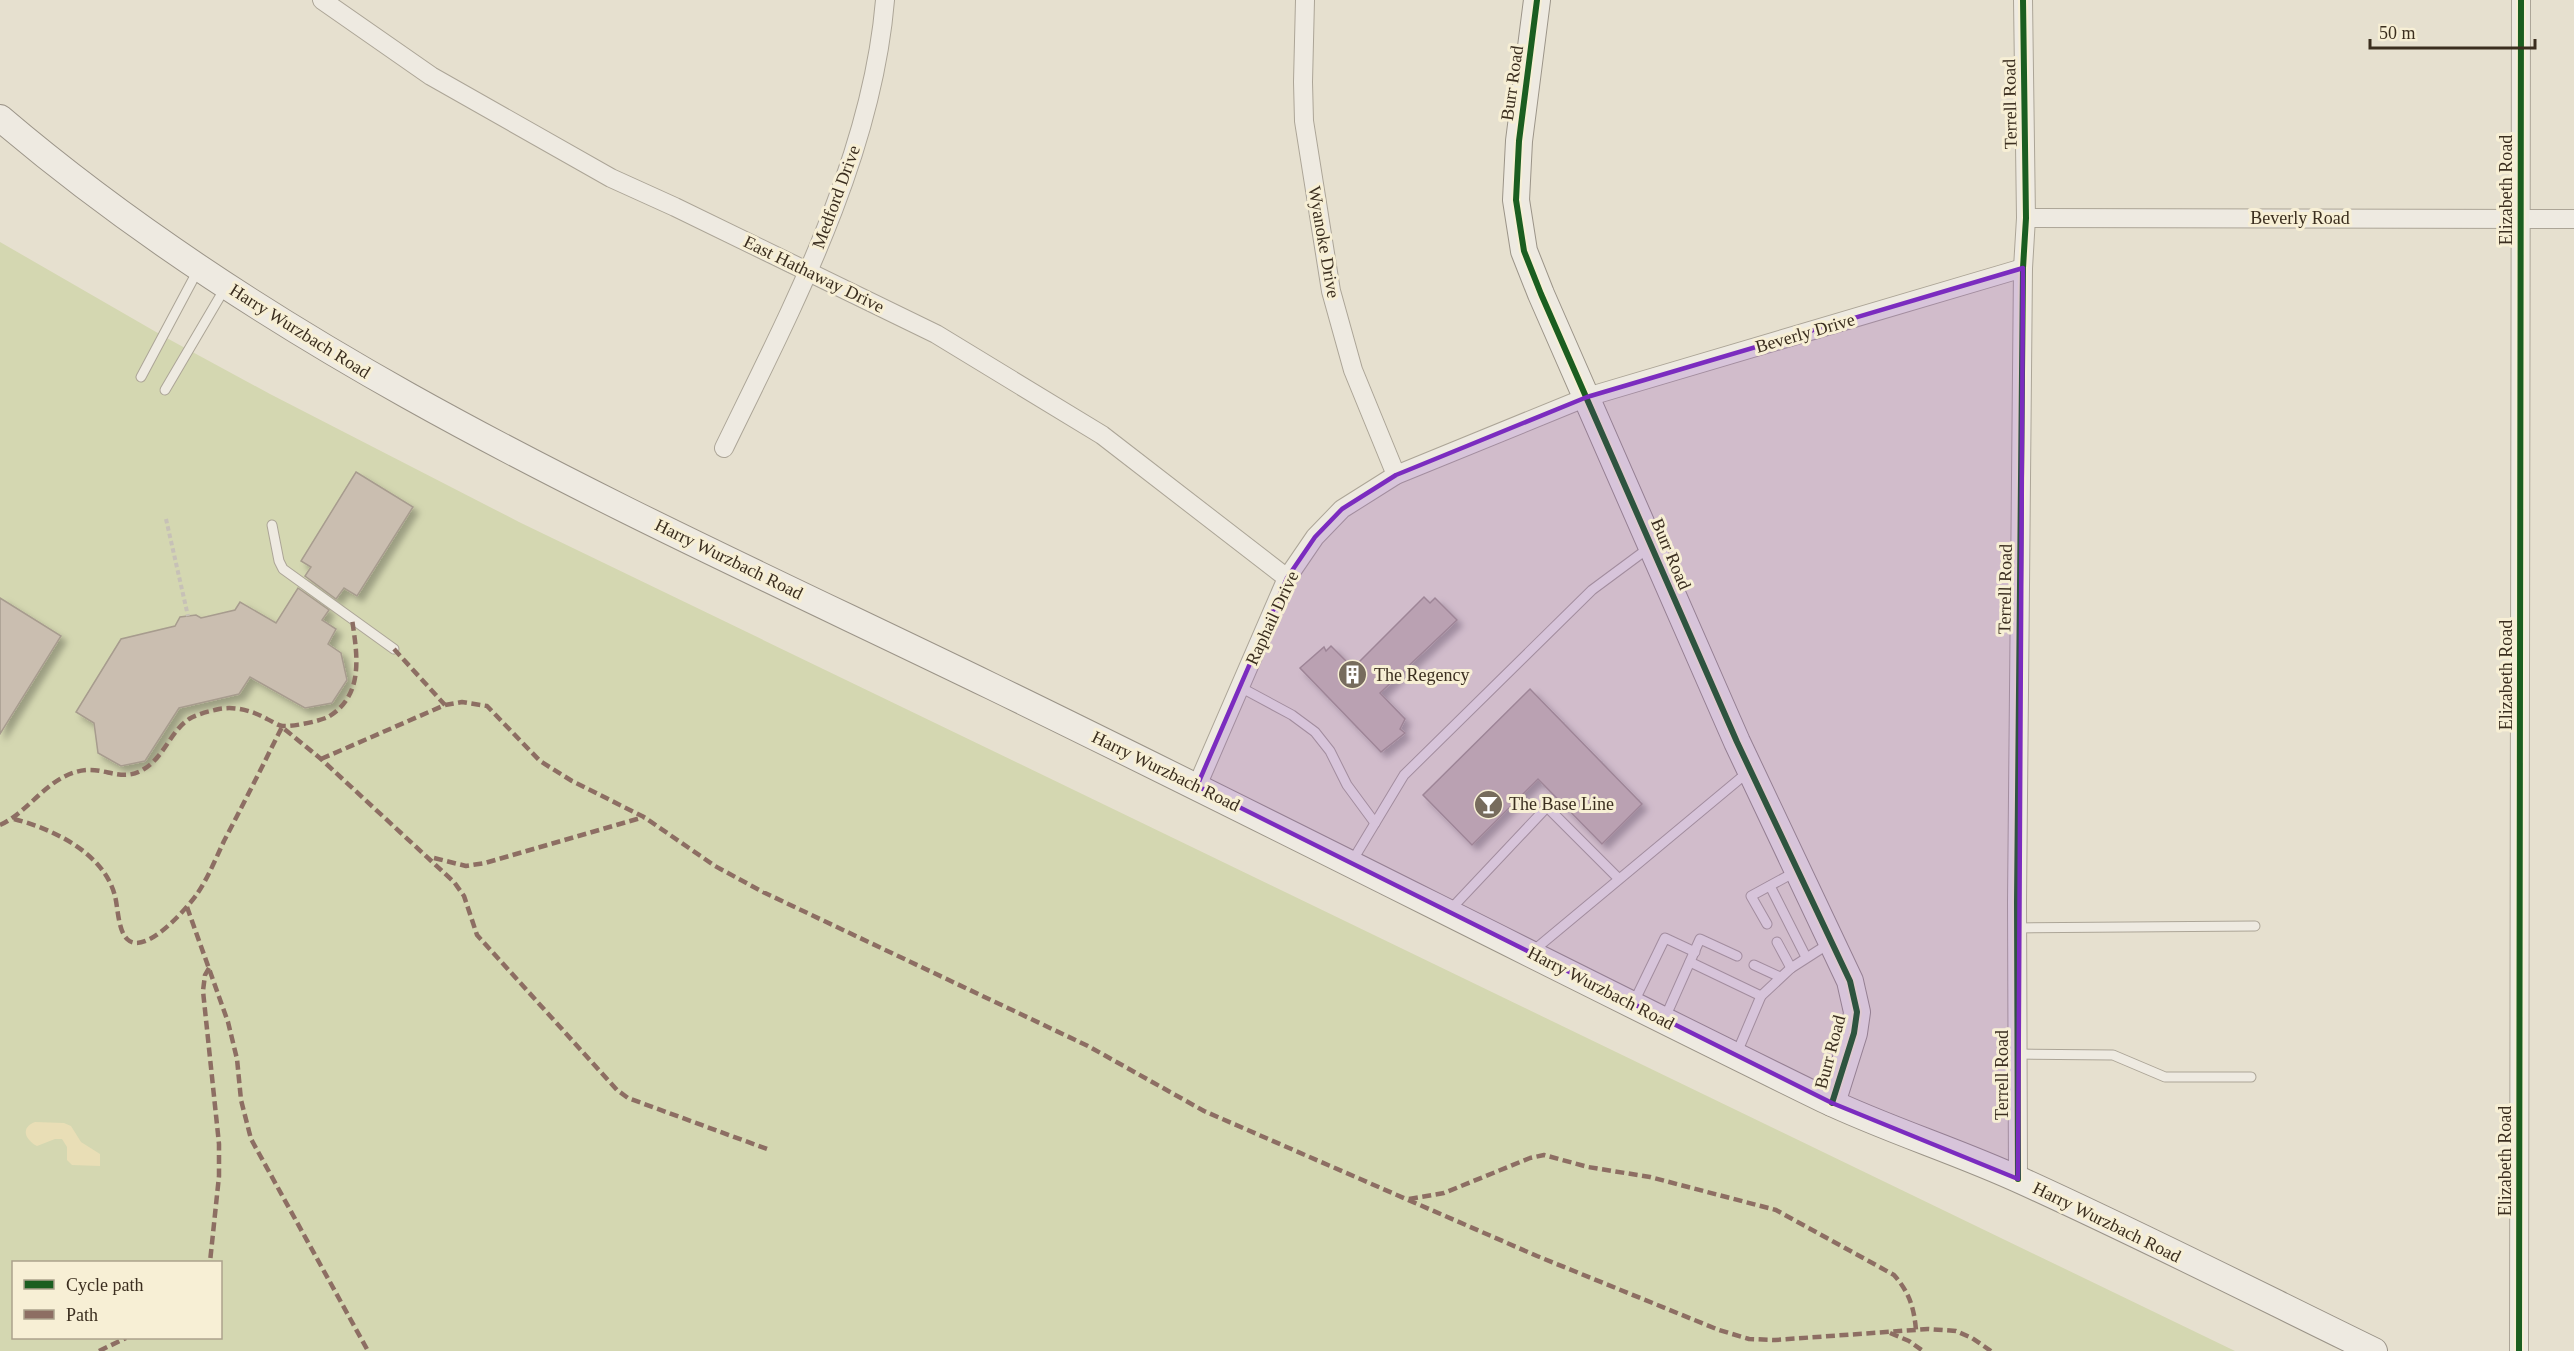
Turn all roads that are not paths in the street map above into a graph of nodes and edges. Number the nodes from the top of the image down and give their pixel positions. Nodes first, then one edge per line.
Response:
1 (322, 0) edge
2 (885, 0) edge
3 (1305, 0) edge
4 (1537, 0) edge
5 (2023, 0) edge
6 (2521, 0) edge
7 (0, 118) edge
8 (2026, 218) junction
9 (2522, 219) junction
10 (2574, 219) edge
11 (199, 268) junction
12 (2023, 268) junction
13 (809, 272) junction
14 (226, 286) junction
15 (141, 377) dead end
16 (165, 390) dead end
17 (1587, 397) junction
18 (724, 448) dead end
19 (1396, 475) junction
20 (272, 525) dead end
21 (1652, 546) junction
22 (1287, 578) junction
23 (394, 649) dead end
24 (1240, 687) junction
25 (1750, 770) junction
26 (1197, 786) junction
27 (1375, 823) junction
28 (1351, 863) junction
29 (1798, 871) junction
30 (1618, 878) junction
31 (1770, 886) junction
32 (1449, 912) junction
33 (1767, 924) dead end
34 (2255, 926) dead end
35 (2017, 928) junction
36 (1777, 942) dead end
37 (1832, 942) junction
38 (1531, 952) junction
39 (1695, 952) junction
40 (1737, 956) dead end
41 (1806, 957) junction
42 (1690, 962) junction
43 (1754, 965) dead end
44 (1791, 968) junction
45 (1780, 978) junction
46 (1761, 996) junction
47 (1633, 1004) junction
48 (1664, 1020) junction
49 (2017, 1054) junction
50 (1736, 1055) junction
51 (2252, 1077) dead end
52 (1832, 1103) junction
53 (2018, 1179) junction
54 (2374, 1351) edge
55 (2519, 1351) edge

1 - 13 street, East Hathaway Drive
2 - 13 street, Medford Drive
3 - 19 street, Wyanoke Drive
4 - 17 main road, Burr Road
5 - 8 street, Terrell Road
6 - 9 street, Elizabeth Road
7 - 11 main road, Harry Wurzbach Road
8 - 9 street, Beverly Road
8 - 12 street, Terrell Road
9 - 10 street, Beverly Road
9 - 55 street, Elizabeth Road
11 - 14 main road, Harry Wurzbach Road
11 - 15 lane
12 - 17 street, Beverly Drive
12 - 35 street, Terrell Road
13 - 18 street, Medford Drive
13 - 22 street, East Hathaway Drive
14 - 16 lane
14 - 26 main road, Harry Wurzbach Road
17 - 19 street, Raphail Drive
17 - 21 main road, Burr Road
19 - 22 street, Raphail Drive
20 - 23 lane
21 - 25 main road, Burr Road
21 - 27 lane
22 - 24 street, Raphail Drive
24 - 26 street, Raphail Drive
24 - 27 lane
25 - 29 main road, Burr Road
25 - 30 lane
26 - 28 main road, Harry Wurzbach Road
27 - 28 lane
28 - 32 main road, Harry Wurzbach Road
29 - 31 lane
29 - 37 main road, Burr Road
30 - 32 lane
30 - 38 lane
31 - 33 lane
31 - 41 lane
32 - 38 main road, Harry Wurzbach Road
34 - 35 lane
35 - 49 street, Terrell Road
36 - 44 lane
37 - 41 lane
37 - 52 main road, Burr Road
38 - 47 main road, Harry Wurzbach Road
39 - 40 lane
39 - 42 lane
39 - 47 lane
41 - 44 lane
42 - 46 lane
42 - 48 lane
43 - 45 lane
44 - 45 lane
45 - 46 lane
46 - 50 lane
47 - 48 main road, Harry Wurzbach Road
48 - 50 main road, Harry Wurzbach Road
49 - 51 lane
49 - 53 street, Terrell Road
50 - 52 main road, Harry Wurzbach Road
52 - 53 main road, Harry Wurzbach Road
53 - 54 main road, Harry Wurzbach Road

